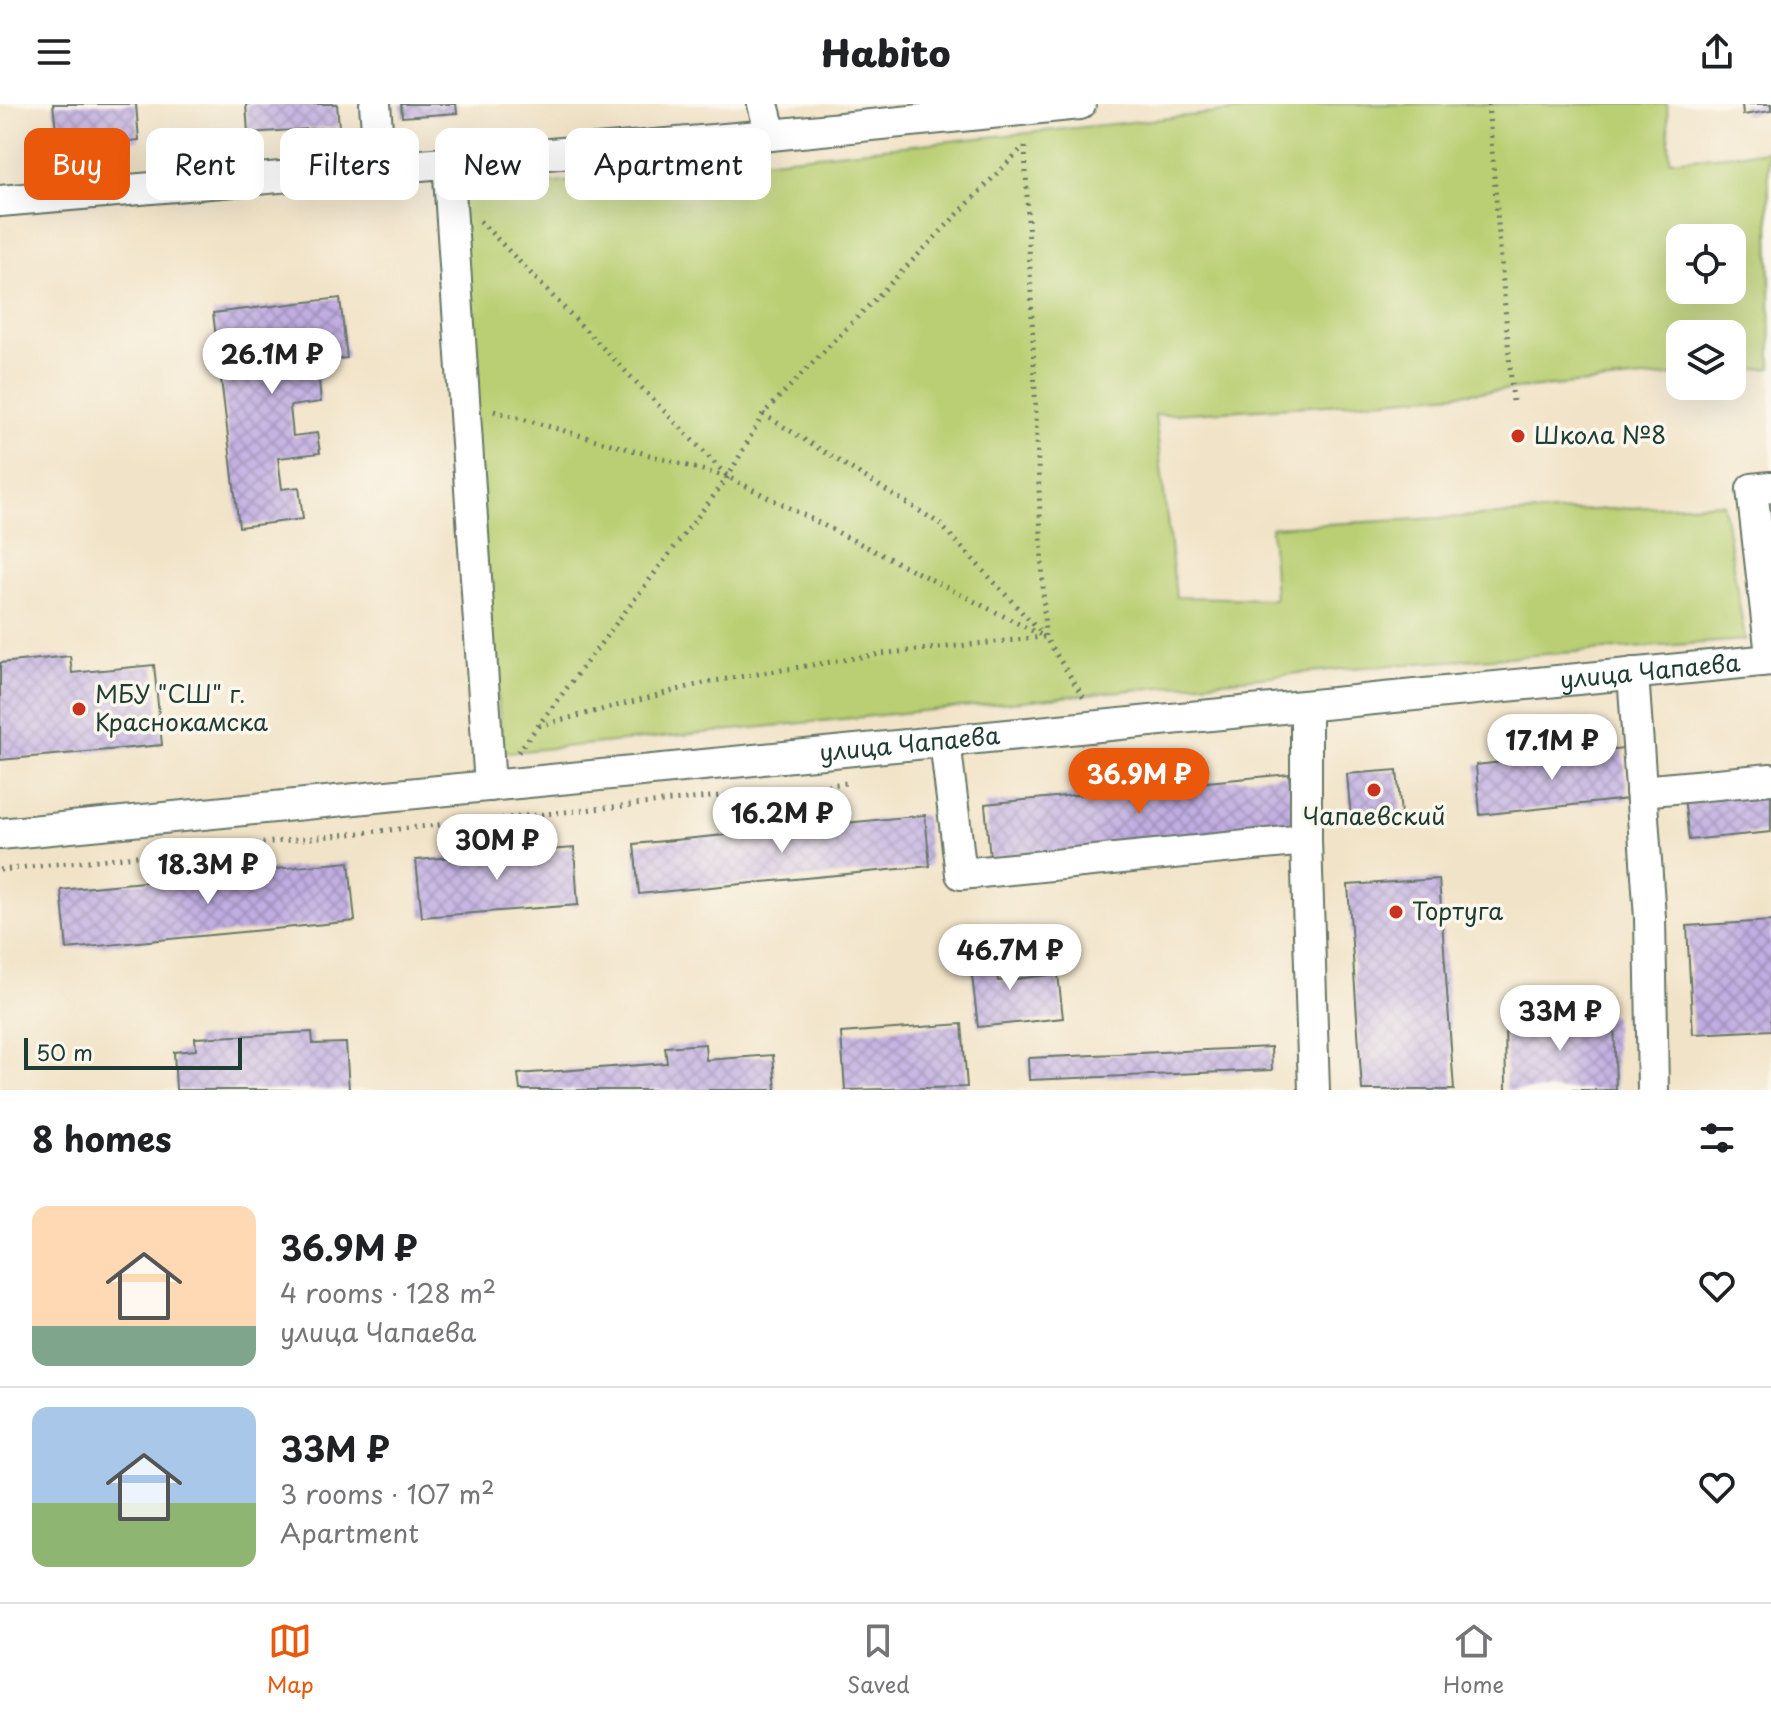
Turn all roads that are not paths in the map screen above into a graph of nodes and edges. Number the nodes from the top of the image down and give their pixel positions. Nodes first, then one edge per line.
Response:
1 (375, 104) edge
2 (763, 104) edge
3 (1080, 104) edge
4 (924, 112) edge
5 (377, 128) edge
6 (769, 128) edge
7 (771, 135) edge
8 (280, 176) edge
9 (450, 200) edge
10 (0, 201) edge
11 (1771, 487) edge
12 (1771, 657) edge
13 (1633, 673) junction
14 (1306, 706) junction
15 (945, 741) junction
16 (1771, 779) edge
17 (490, 786) junction
18 (1641, 791) junction
19 (0, 834) edge
20 (1306, 840) junction
21 (1314, 1090) edge
22 (1653, 1090) edge

1 - 5 street
2 - 6 street
3 - 4 street
4 - 7 street
8 - 10 street
9 - 17 street
11 - 12 street
12 - 13 street, улица Чапаева
13 - 14 street, улица Чапаева
13 - 18 street
14 - 15 street, улица Чапаева
14 - 20 street
15 - 17 street, улица Чапаева
15 - 20 street
16 - 18 street
17 - 19 street, улица Чапаева
18 - 22 street
20 - 21 street

